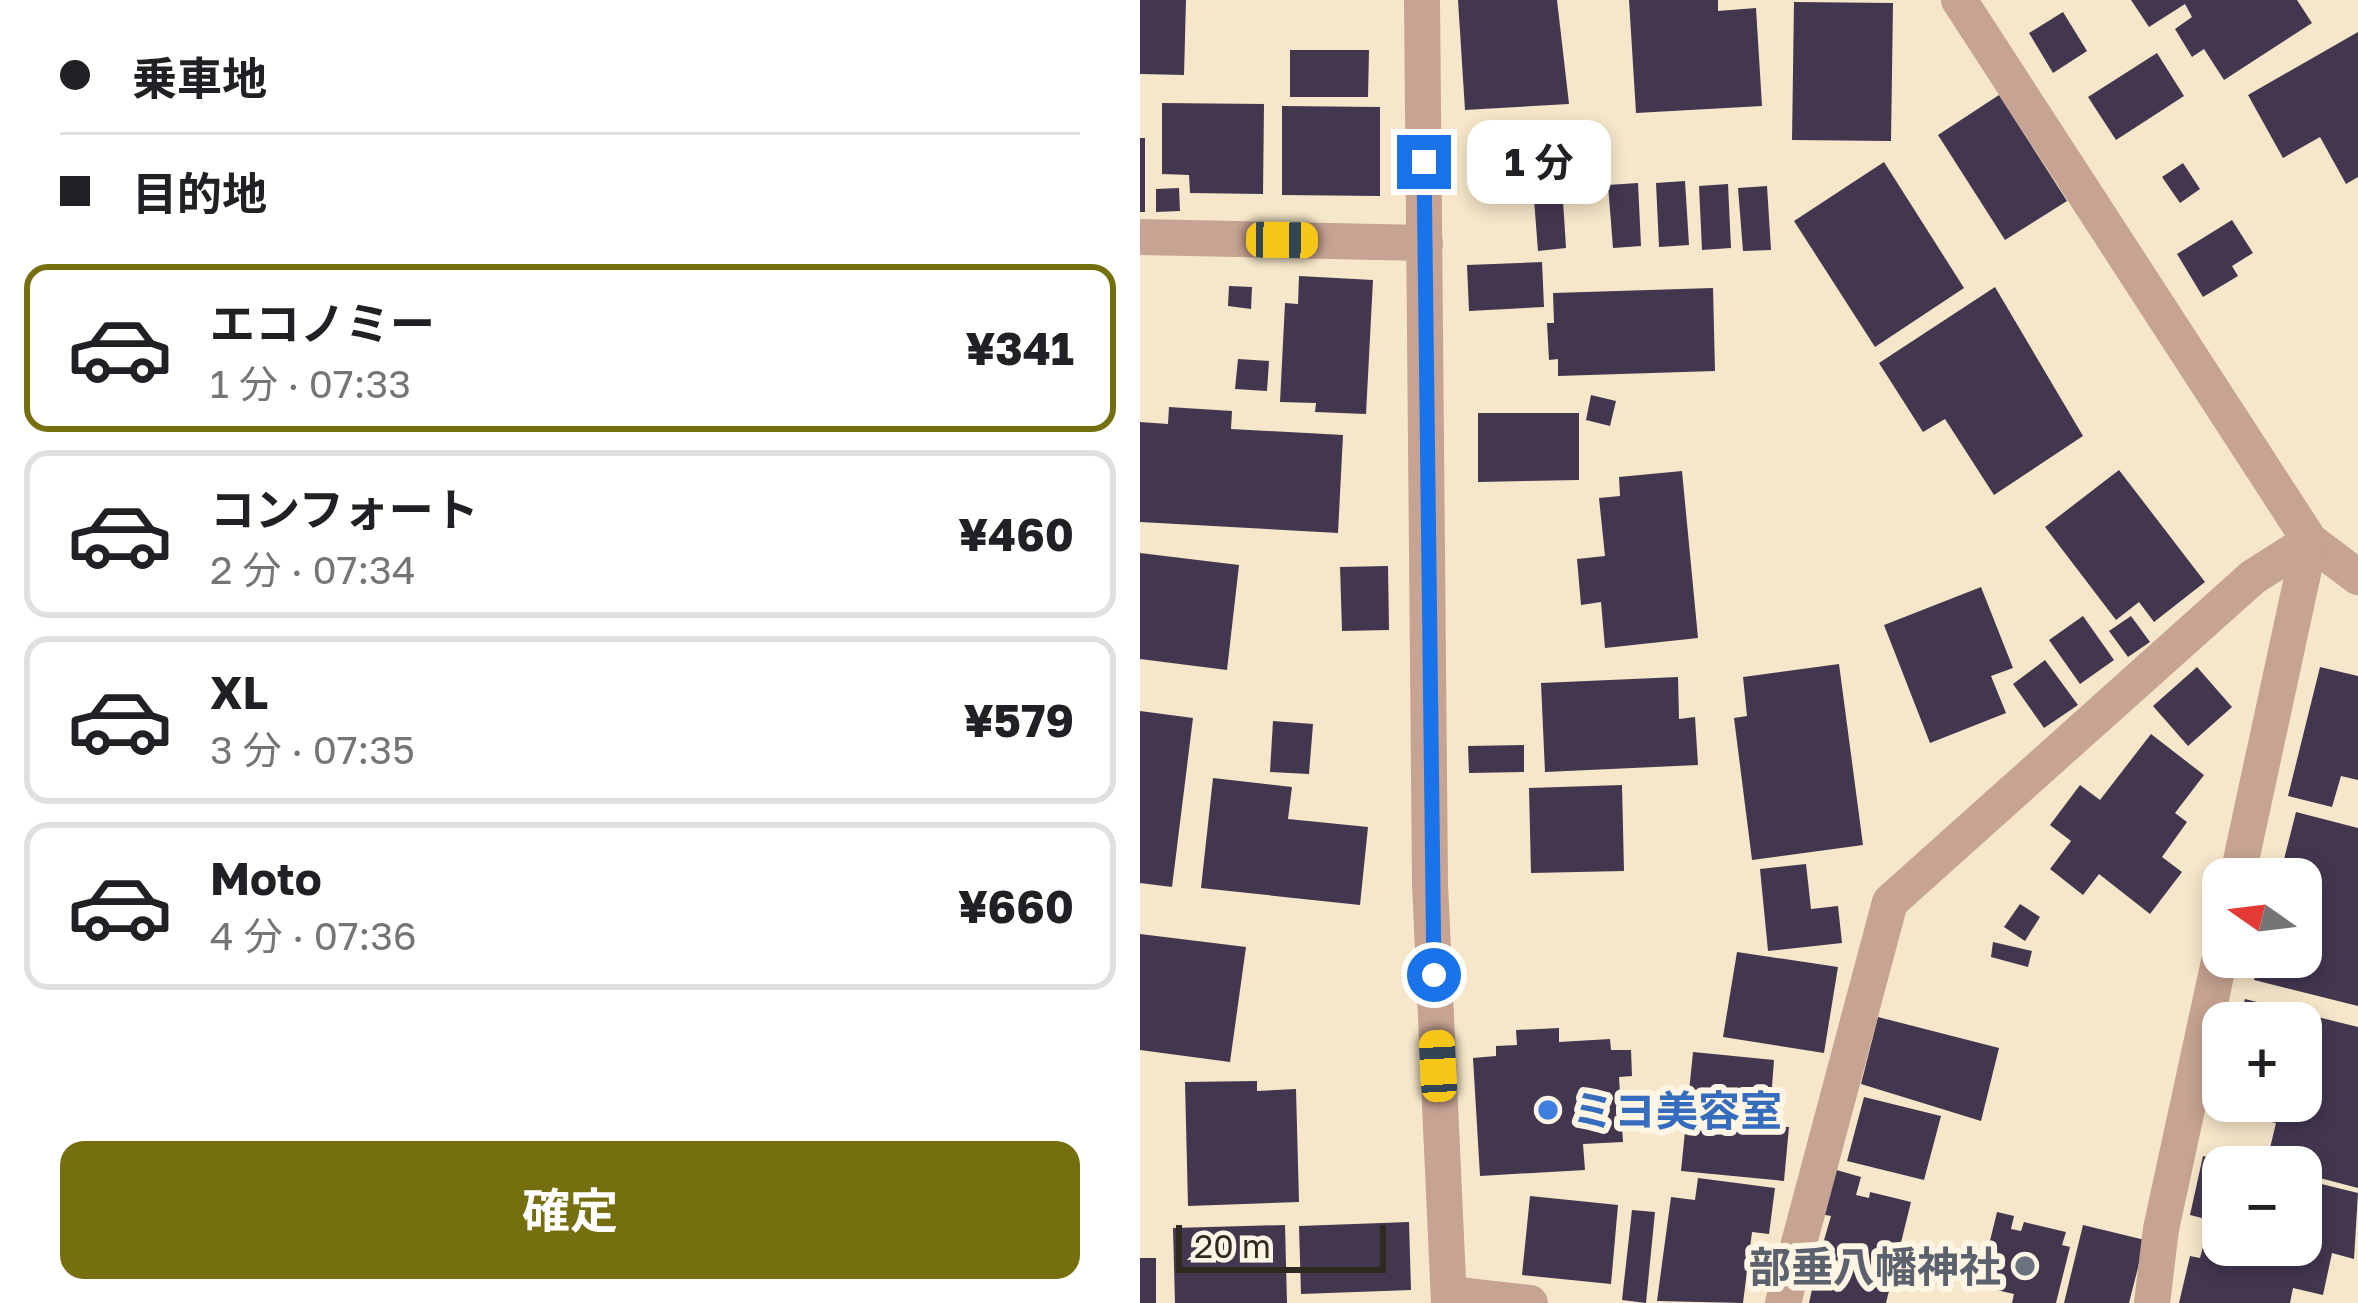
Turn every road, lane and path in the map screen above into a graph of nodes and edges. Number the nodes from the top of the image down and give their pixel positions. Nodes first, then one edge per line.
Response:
1 (1422, 0) edge
2 (1959, 0) edge
3 (1140, 237) edge
4 (1425, 243) junction
5 (2310, 541) junction
6 (2358, 577) edge
7 (2242, 858) edge
8 (2215, 978) edge
9 (1449, 1299) edge
10 (1530, 1303) edge
11 (1783, 1303) edge
12 (2152, 1303) edge

1 - 4 street
2 - 5 street
3 - 4 street
4 - 9 street
5 - 6 street
5 - 7 street
5 - 11 street
8 - 12 street
9 - 10 street

